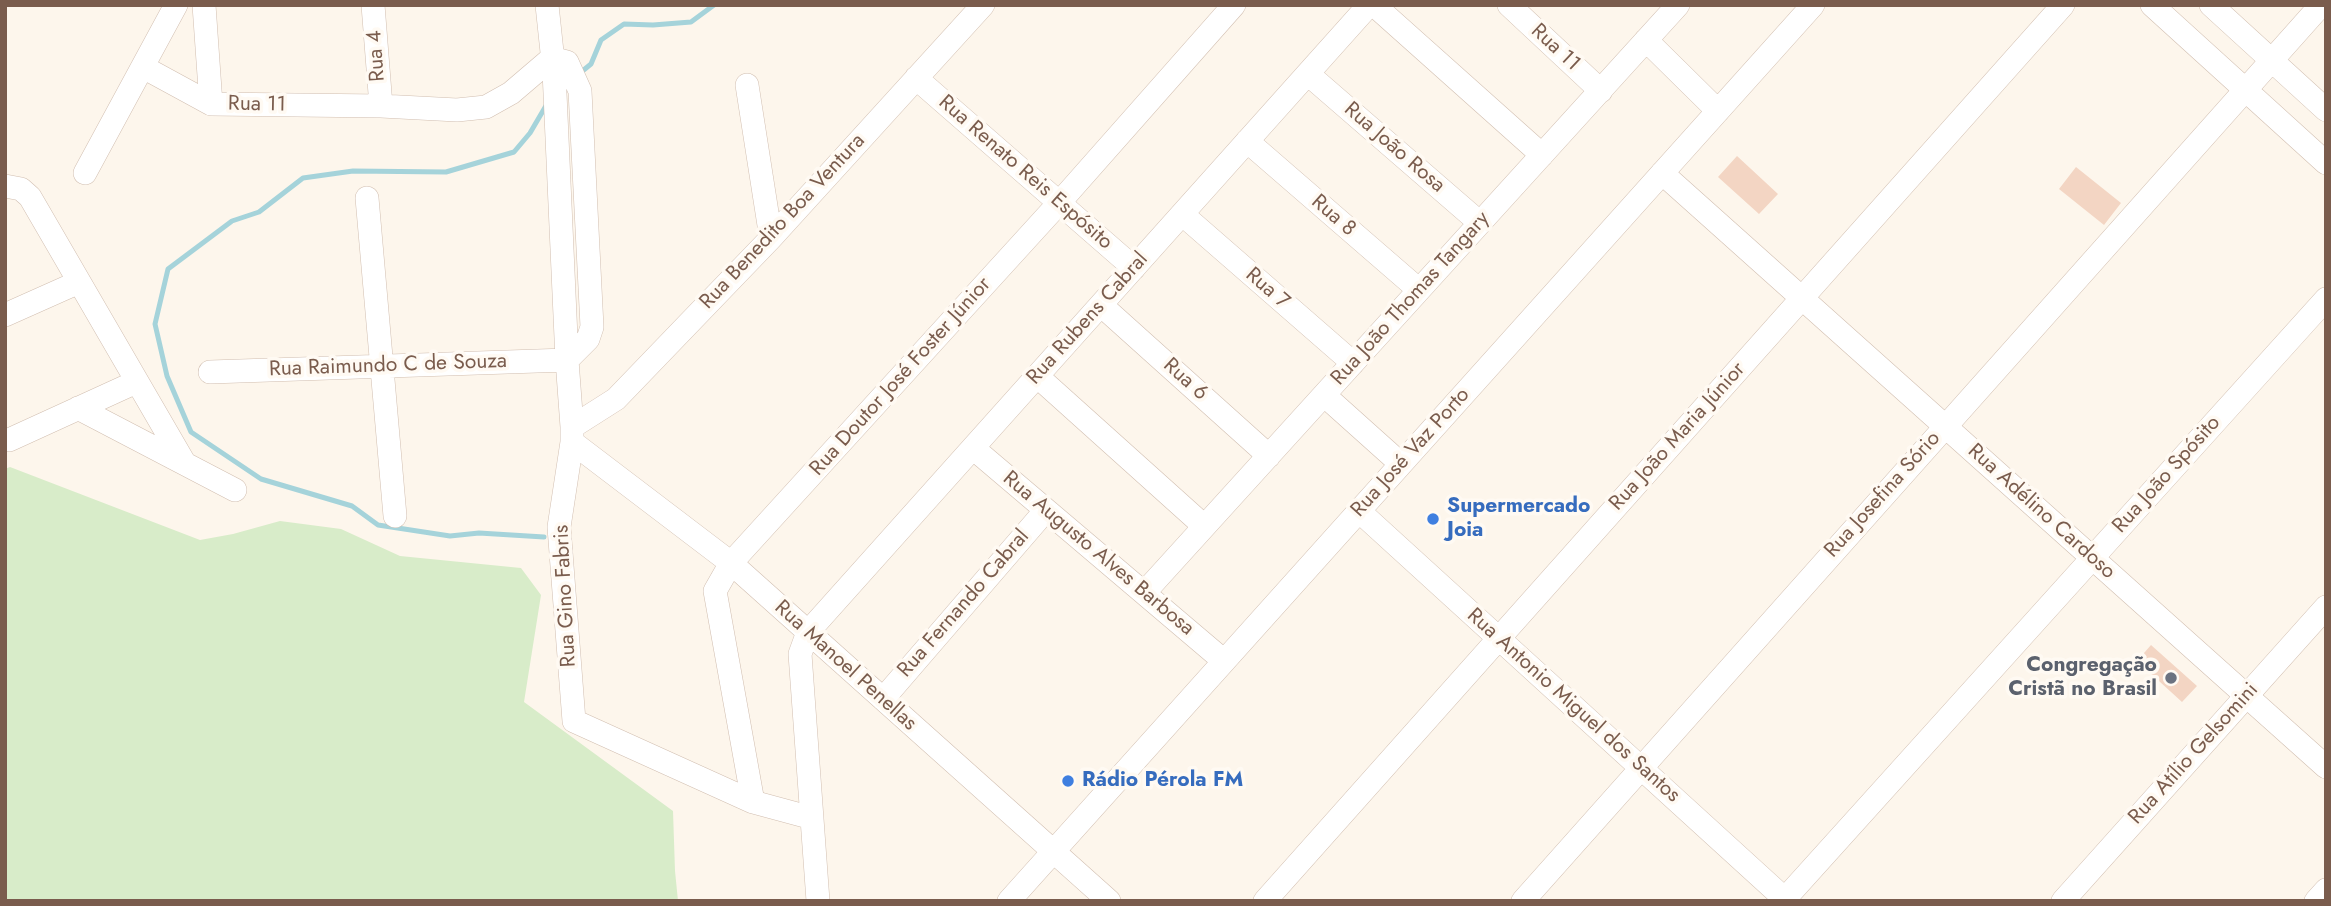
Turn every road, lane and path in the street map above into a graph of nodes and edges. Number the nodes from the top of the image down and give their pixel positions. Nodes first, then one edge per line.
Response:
1 (176, 5) edge
2 (204, 5) edge
3 (373, 5) edge
4 (548, 5) edge
5 (983, 5) edge
6 (1234, 5) edge
7 (1369, 5) edge
8 (1374, 5) edge
9 (1509, 5) edge
10 (1678, 5) edge
11 (1813, 5) edge
12 (2063, 5) edge
13 (2152, 5) edge
14 (2211, 5) edge
15 (2321, 5) edge
16 (1646, 40) junction
17 (2271, 61) junction
18 (558, 64) junction
19 (143, 67) junction
20 (1308, 74) junction
21 (916, 78) junction
22 (747, 85) dead end
23 (2244, 90) junction
24 (1601, 91) junction
25 (211, 104) junction
26 (380, 106) junction
27 (2326, 110) edge
28 (1718, 111) junction
29 (1247, 141) junction
30 (1542, 155) junction
31 (2326, 163) edge
32 (85, 173) dead end
33 (1662, 173) junction
34 (5, 186) edge
35 (367, 198) dead end
36 (1059, 203) junction
37 (1182, 214) junction
38 (1480, 223) junction
39 (771, 238) junction
40 (1134, 268) junction
41 (79, 282) junction
42 (1419, 290) junction
43 (1802, 298) junction
44 (2326, 299) edge
45 (1101, 304) junction
46 (5, 315) edge
47 (566, 360) junction
48 (1353, 363) junction
49 (382, 366) junction
50 (210, 372) dead end
51 (1037, 376) junction
52 (136, 382) junction
53 (1324, 395) junction
54 (78, 408) junction
55 (1945, 426) junction
56 (572, 435) junction
57 (9, 440) dead end
58 (973, 447) junction
59 (1269, 456) junction
60 (186, 464) junction
61 (1401, 464) junction
62 (235, 490) dead end
63 (1046, 510) junction
64 (1359, 511) junction
65 (396, 516) dead end
66 (1205, 526) junction
67 (2092, 558) junction
68 (731, 563) junction
69 (1144, 593) junction
70 (2326, 607) edge
71 (808, 632) junction
72 (1499, 638) junction
73 (1224, 662) junction
74 (2246, 696) junction
75 (883, 699) junction
76 (2326, 767) edge
77 (1641, 768) junction
78 (753, 802) junction
79 (812, 818) junction
80 (1054, 851) junction
81 (2326, 890) edge
82 (1785, 900) edge
83 (818, 901) edge
84 (1009, 901) edge
85 (1109, 901) edge
86 (1265, 901) edge
87 (1523, 901) edge
88 (2063, 901) edge
89 (2316, 901) edge

1 - 19 street
2 - 25 street
3 - 26 street, Rua 4
4 - 18 street, Rua Gino Fabris
5 - 21 street, Rua Benedito Boa Ventura
6 - 36 street, Rua Doutor José Foster Júnior
7 - 20 street, Rua Rubens Cabral
8 - 30 street
9 - 24 street, Rua 11
10 - 16 street, Rua João Thomas Tangary
11 - 28 street, Rua José Vaz Porto
12 - 43 street, Rua João Maria Júnior
13 - 23 street
14 - 17 street
15 - 17 street
16 - 24 street, Rua João Thomas Tangary
16 - 28 street
17 - 23 street, Rua Josefina Sório
17 - 27 street
18 - 26 street, Rua 11
18 - 47 street, Rua Gino Fabris
18 - 47 street
19 - 25 street, Rua 11
19 - 32 street
20 - 29 street, Rua Rubens Cabral
20 - 38 street, Rua João Rosa
21 - 36 street, Rua Renato Reis Espósito
21 - 39 street, Rua Benedito Boa Ventura
22 - 39 street
23 - 31 street
23 - 55 street, Rua Josefina Sório
24 - 30 street, Rua João Thomas Tangary
25 - 26 street, Rua 11
28 - 33 street, Rua José Vaz Porto
29 - 37 street, Rua Rubens Cabral
29 - 42 street, Rua 8
30 - 38 street, Rua João Thomas Tangary
33 - 43 street, Rua Adélino Cardoso
33 - 61 street, Rua José Vaz Porto
34 - 41 street
35 - 49 street
36 - 40 street, Rua Renato Reis Espósito
36 - 68 street, Rua Doutor José Foster Júnior
37 - 40 street, Rua Rubens Cabral
37 - 48 street, Rua 7
38 - 42 street, Rua João Thomas Tangary
39 - 56 street, Rua Benedito Boa Ventura
40 - 45 street, Rua Rubens Cabral
41 - 46 street
41 - 52 street
42 - 48 street, Rua João Thomas Tangary
43 - 55 street, Rua Adélino Cardoso
43 - 72 street, Rua João Maria Júnior
44 - 67 street, Rua João Spósito
45 - 51 street, Rua Rubens Cabral
45 - 59 street, Rua 6
47 - 49 street, Rua Raimundo C de Souza
47 - 56 street, Rua Gino Fabris
48 - 53 street, Rua João Thomas Tangary
49 - 50 street, Rua Raimundo C de Souza
49 - 65 street
51 - 58 street, Rua Rubens Cabral
51 - 66 street
52 - 54 street
52 - 60 street
53 - 59 street, Rua João Thomas Tangary
53 - 61 street
54 - 57 street
54 - 60 street
55 - 67 street, Rua Adélino Cardoso
55 - 77 street, Rua Josefina Sório
56 - 68 street, Rua Manoel Penellas
56 - 78 street, Rua Gino Fabris
58 - 63 street, Rua Augusto Alves Barbosa
58 - 71 street, Rua Rubens Cabral
59 - 66 street, Rua João Thomas Tangary
60 - 62 street
61 - 64 street, Rua José Vaz Porto
63 - 69 street, Rua Augusto Alves Barbosa
63 - 75 street, Rua Fernando Cabral
64 - 72 street, Rua Antonio Miguel dos Santos
64 - 73 street, Rua José Vaz Porto
66 - 69 street, Rua João Thomas Tangary
67 - 74 street, Rua Adélino Cardoso
67 - 82 street, Rua João Spósito
68 - 71 street, Rua Manoel Penellas
68 - 78 street, Rua Doutor José Foster Júnior
69 - 73 street, Rua Augusto Alves Barbosa
70 - 74 street, Rua Atílio Gelsomini
71 - 75 street, Rua Manoel Penellas
71 - 79 street
72 - 77 street, Rua Antonio Miguel dos Santos
72 - 86 street, Rua João Maria Júnior
73 - 80 street, Rua José Vaz Porto
74 - 76 street, Rua Adélino Cardoso
74 - 88 street, Rua Atílio Gelsomini
75 - 80 street, Rua Manoel Penellas
77 - 82 street, Rua Antonio Miguel dos Santos
77 - 87 street, Rua Josefina Sório
78 - 79 street, Rua Gino Fabris
79 - 83 street
80 - 84 street, Rua José Vaz Porto
80 - 85 street, Rua Manoel Penellas
81 - 89 street

